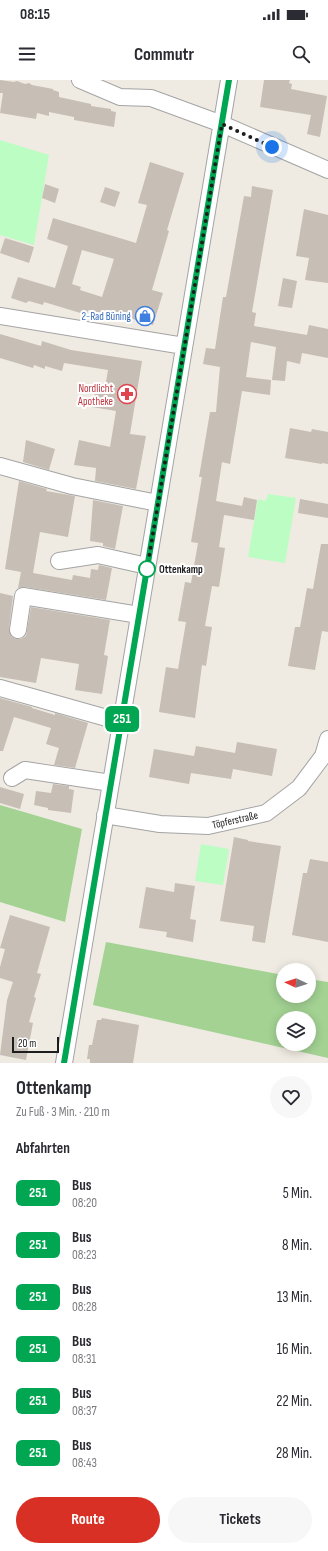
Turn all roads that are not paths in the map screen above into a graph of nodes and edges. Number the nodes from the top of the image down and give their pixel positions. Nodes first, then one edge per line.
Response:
1 (80, 80) edge
2 (230, 80) edge
3 (222, 124) junction
4 (328, 170) edge
5 (0, 316) edge
6 (184, 346) junction
7 (0, 466) edge
8 (158, 503) junction
9 (58, 561) dead end
10 (147, 566) junction
11 (139, 615) junction
12 (18, 630) dead end
13 (0, 688) edge
14 (121, 722) junction
15 (328, 739) edge
16 (325, 758) edge
17 (12, 778) dead end
18 (111, 783) junction
19 (105, 815) junction
20 (64, 1063) edge

1 - 3 street
2 - 3 street
3 - 4 street
3 - 6 street
5 - 6 street
6 - 8 street
7 - 8 street
8 - 10 street
9 - 10 street
10 - 11 street
11 - 12 street
11 - 14 street
13 - 14 street
14 - 18 street
15 - 16 street, Töpferstraße
16 - 19 street, Töpferstraße
17 - 18 street
18 - 19 street
19 - 20 street

